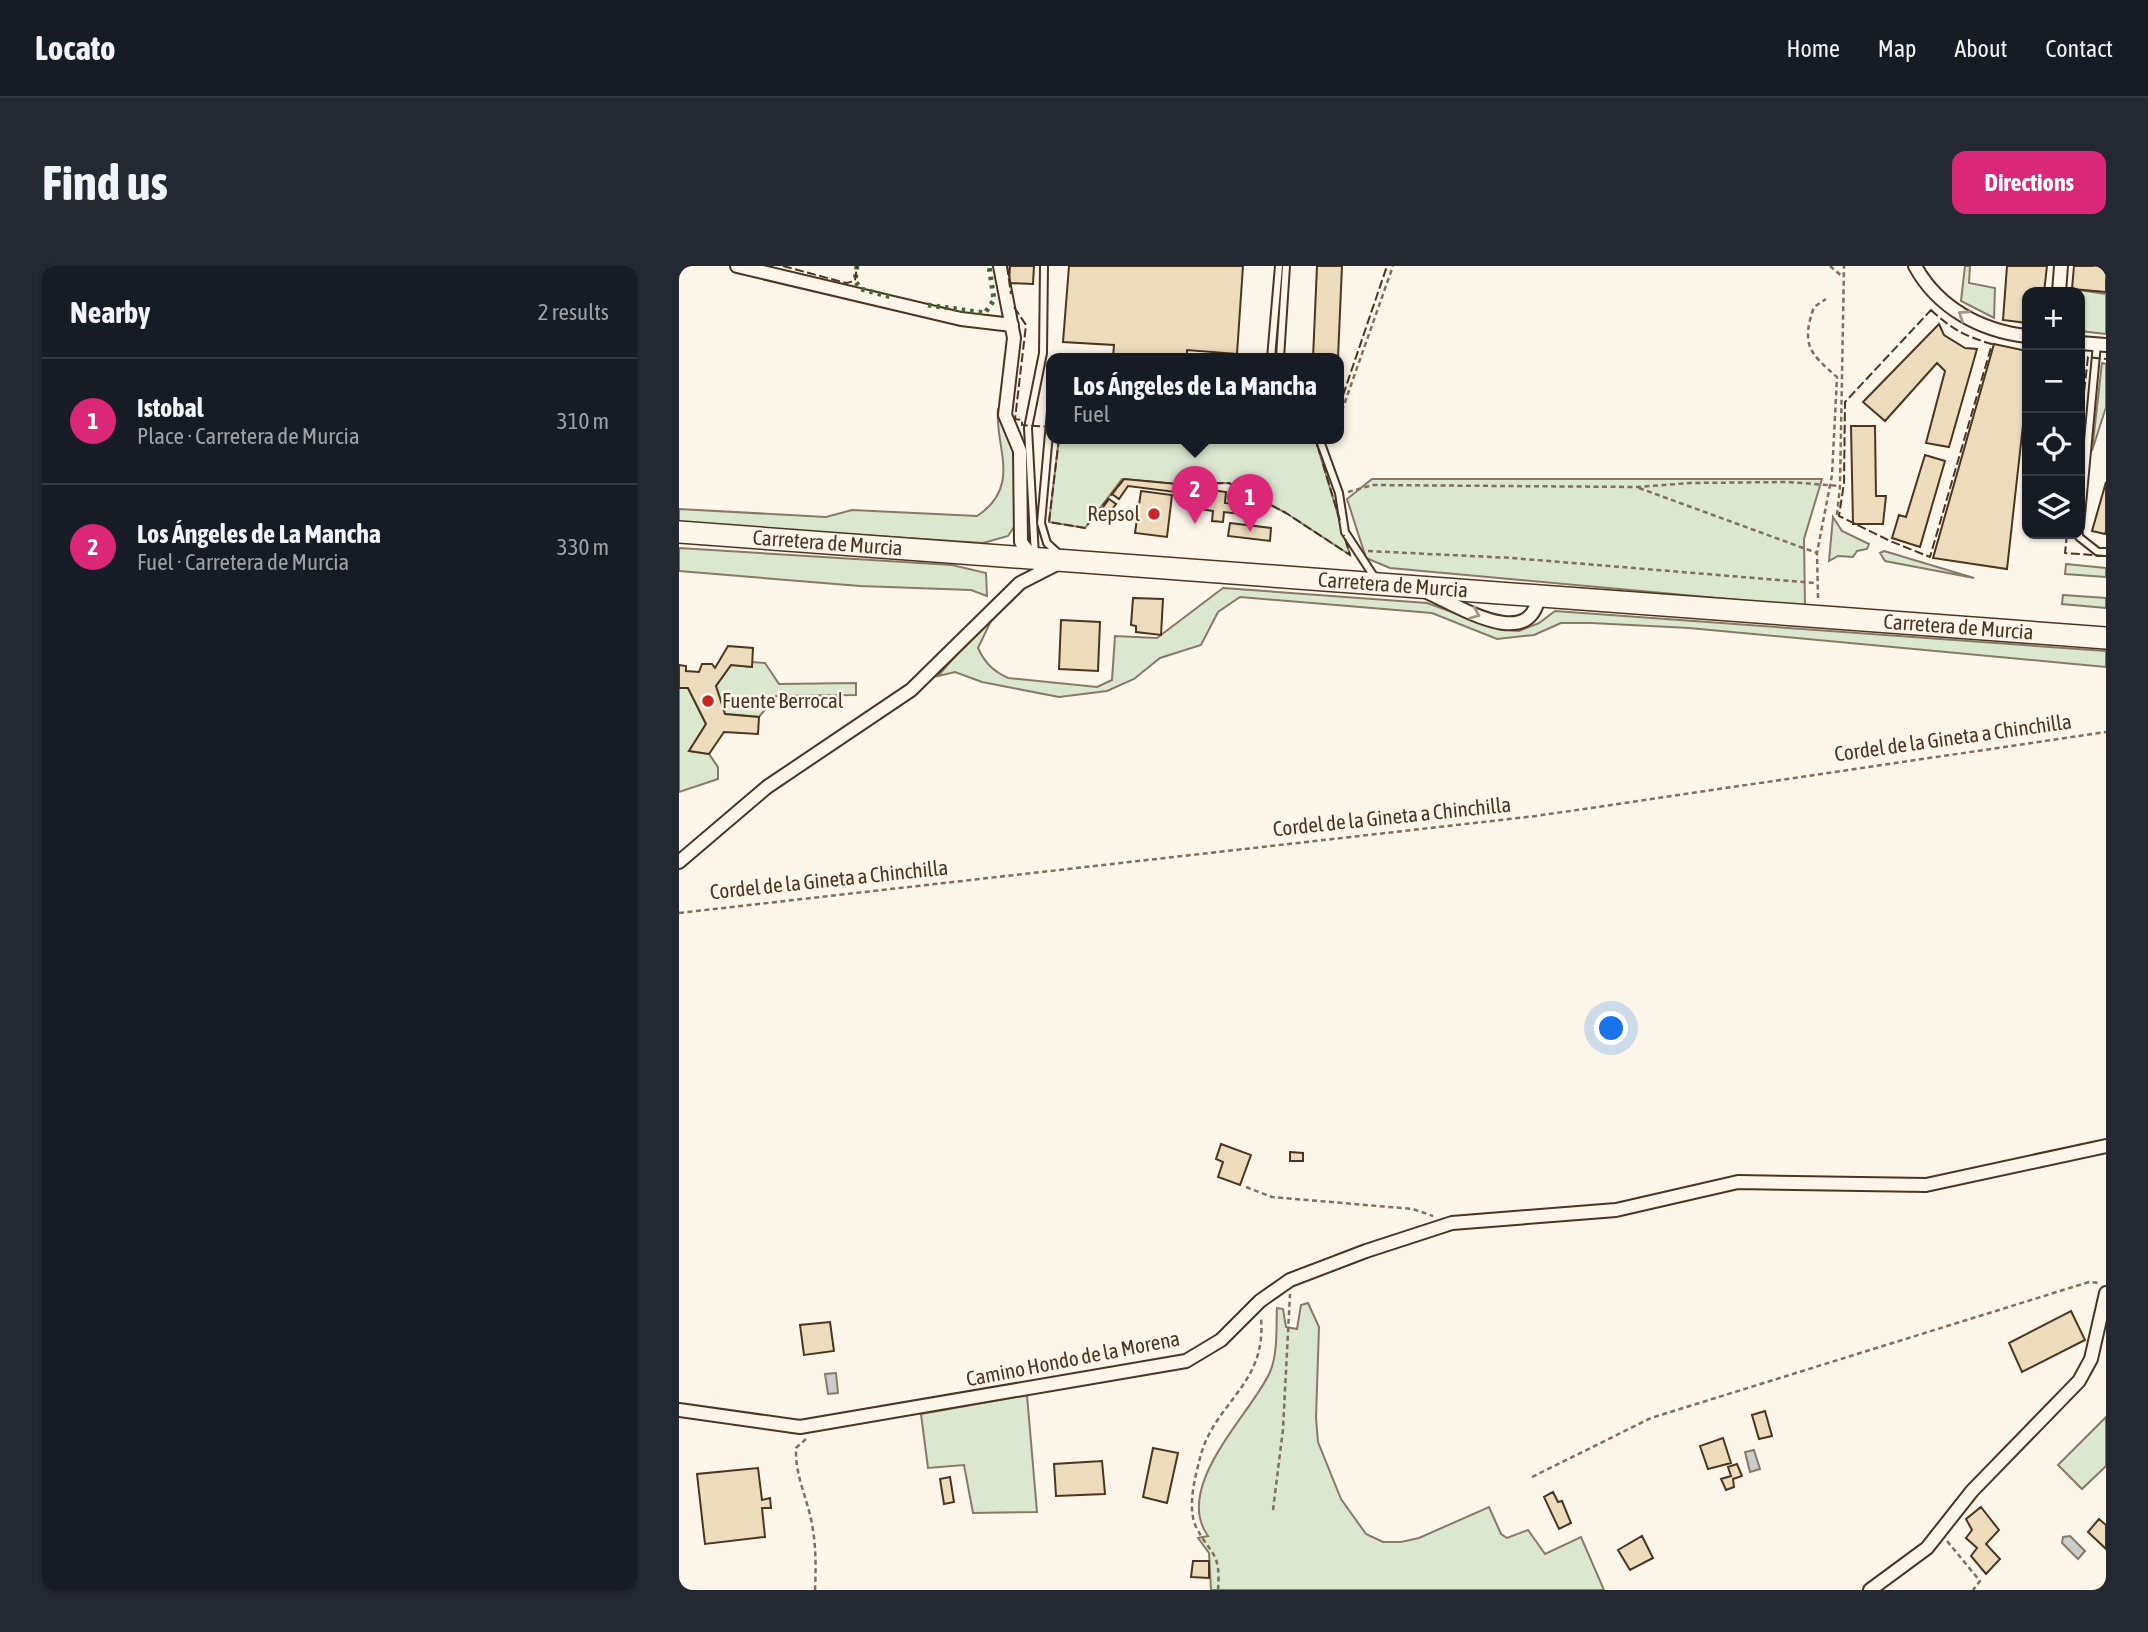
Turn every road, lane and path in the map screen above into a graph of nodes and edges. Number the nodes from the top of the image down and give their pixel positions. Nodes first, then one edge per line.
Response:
1 (737, 266) edge
2 (1000, 266) edge
3 (1044, 266) edge
4 (1279, 266) edge
5 (1286, 266) edge
6 (1393, 266) edge
7 (1830, 266) edge
8 (1844, 266) edge
9 (1915, 266) edge
10 (2061, 266) edge
11 (767, 270) edge
12 (1843, 277) junction
13 (2059, 287) edge
14 (1826, 299) dead end
15 (1012, 325) junction
16 (2022, 335) edge
17 (2101, 345) edge
18 (1271, 353) edge
19 (1280, 353) edge
20 (1344, 405) edge
21 (1049, 444) edge
22 (1321, 444) edge
23 (2085, 483) edge
24 (1830, 485) junction
25 (1840, 486) junction
26 (1637, 487) junction
27 (1339, 493) junction
28 (1837, 515) dead end
29 (679, 533) edge
30 (2082, 539) edge
31 (1355, 550) junction
32 (2106, 552) edge
33 (1817, 553) junction
34 (1033, 557) junction
35 (1066, 559) junction
36 (1379, 582) junction
37 (1815, 583) junction
38 (1413, 585) junction
39 (1539, 594) junction
40 (1817, 594) junction
41 (1822, 605) junction
42 (2106, 638) edge
43 (2106, 732) edge
44 (679, 862) edge
45 (679, 913) edge
46 (2106, 1146) edge
47 (1246, 1187) dead end
48 (1452, 1223) junction
49 (1290, 1280) junction
50 (2106, 1284) edge
51 (2106, 1293) edge
52 (1260, 1301) junction
53 (679, 1410) edge
54 (832, 1422) junction
55 (1532, 1477) dead end
56 (1273, 1510) dead end
57 (1939, 1533) junction
58 (815, 1590) edge
59 (1218, 1590) edge
60 (1870, 1590) edge
61 (1973, 1590) edge

1 - 11 street
2 - 15 street
3 - 34 lane
4 - 18 lane
5 - 19 lane
6 - 20 path
7 - 12 path
8 - 12 path
16 -> 9 street
10 - 13 street
11 - 15 street
12 - 25 path
14 - 24 path
15 - 34 street
17 - 23 lane
21 - 35 lane
22 - 27 lane
24 - 25 path
24 - 26 path
24 - 33 path
25 - 28 path
26 - 27 path
26 - 33 path
27 - 31 lane
29 - 34 highway, Carretera de Murcia
30 - 32 lane
31 - 36 lane
31 - 37 path
33 - 37 path
34 - 35 highway, Carretera de Murcia
35 - 36 highway, Carretera de Murcia
35 - 44 street
36 - 38 highway, Carretera de Murcia
37 - 40 path
38 - 39 highway, Carretera de Murcia
38 -> 39 street
39 - 41 highway, Carretera de Murcia
40 - 41 path
40 - 41 path
41 - 42 highway, Carretera de Murcia
43 - 45 path, Cordel de la Gineta a Chinchilla
46 - 48 street, Camino Hondo de la Morena
47 - 48 path
48 - 49 street, Camino Hondo de la Morena
49 - 52 street, Camino Hondo de la Morena
49 - 56 path
50 - 55 path
51 - 57 street
52 - 54 street, Camino Hondo de la Morena
52 - 59 path
53 - 54 street, Camino Hondo de la Morena
54 - 58 path
57 - 60 street
57 - 61 path

